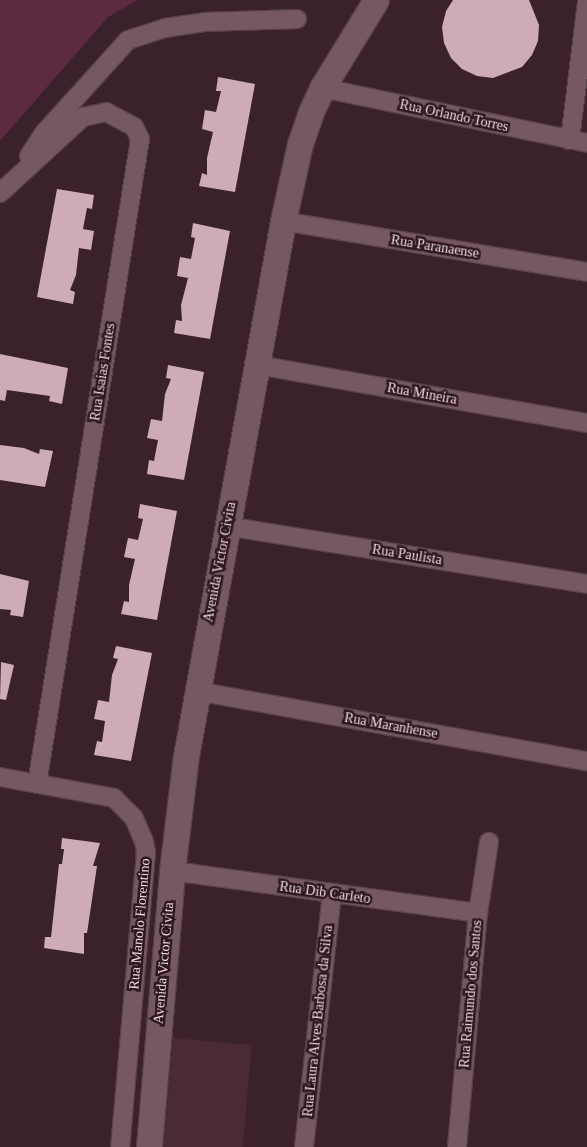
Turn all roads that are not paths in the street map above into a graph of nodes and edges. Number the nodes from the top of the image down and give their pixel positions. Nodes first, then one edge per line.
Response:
1 (376, 0) edge
2 (587, 2) edge
3 (297, 19) dead end
4 (322, 88) junction
5 (579, 141) edge
6 (16, 178) junction
7 (0, 193) edge
8 (283, 221) junction
9 (587, 272) edge
10 (257, 365) junction
11 (587, 423) edge
12 (226, 526) junction
13 (587, 584) edge
14 (196, 690) junction
15 (587, 761) edge
16 (0, 777) edge
17 (37, 784) junction
18 (489, 842) dead end
19 (172, 871) junction
20 (332, 894) junction
21 (478, 912) junction
22 (120, 1147) edge
23 (148, 1147) edge
24 (304, 1147) edge
25 (457, 1147) edge

1 - 4 main road, Avenida Victor Civita
2 - 5 street
3 - 6 street
4 - 5 street, Rua Orlando Torres
4 - 8 main road, Avenida Victor Civita
6 - 7 street, Rua Isaias Fontes
6 - 17 street, Rua Isaias Fontes
8 - 9 street, Rua Paranaense
8 - 10 main road, Avenida Victor Civita
10 - 11 street, Rua Mineira
10 - 12 main road, Avenida Victor Civita
12 - 13 street, Rua Paulista
12 - 14 main road, Avenida Victor Civita
14 - 15 street, Rua Maranhense
14 - 19 main road, Avenida Victor Civita
16 - 17 street, Rua Manolo Florentino
17 - 22 street, Rua Manolo Florentino
18 - 21 street, Rua Raimundo dos Santos
19 - 20 street, Rua Dib Carleto
19 - 23 main road, Avenida Victor Civita
20 - 21 street, Rua Dib Carleto
20 - 24 street, Rua Laura Alves Barbosa da Silva
21 - 25 street, Rua Raimundo dos Santos

